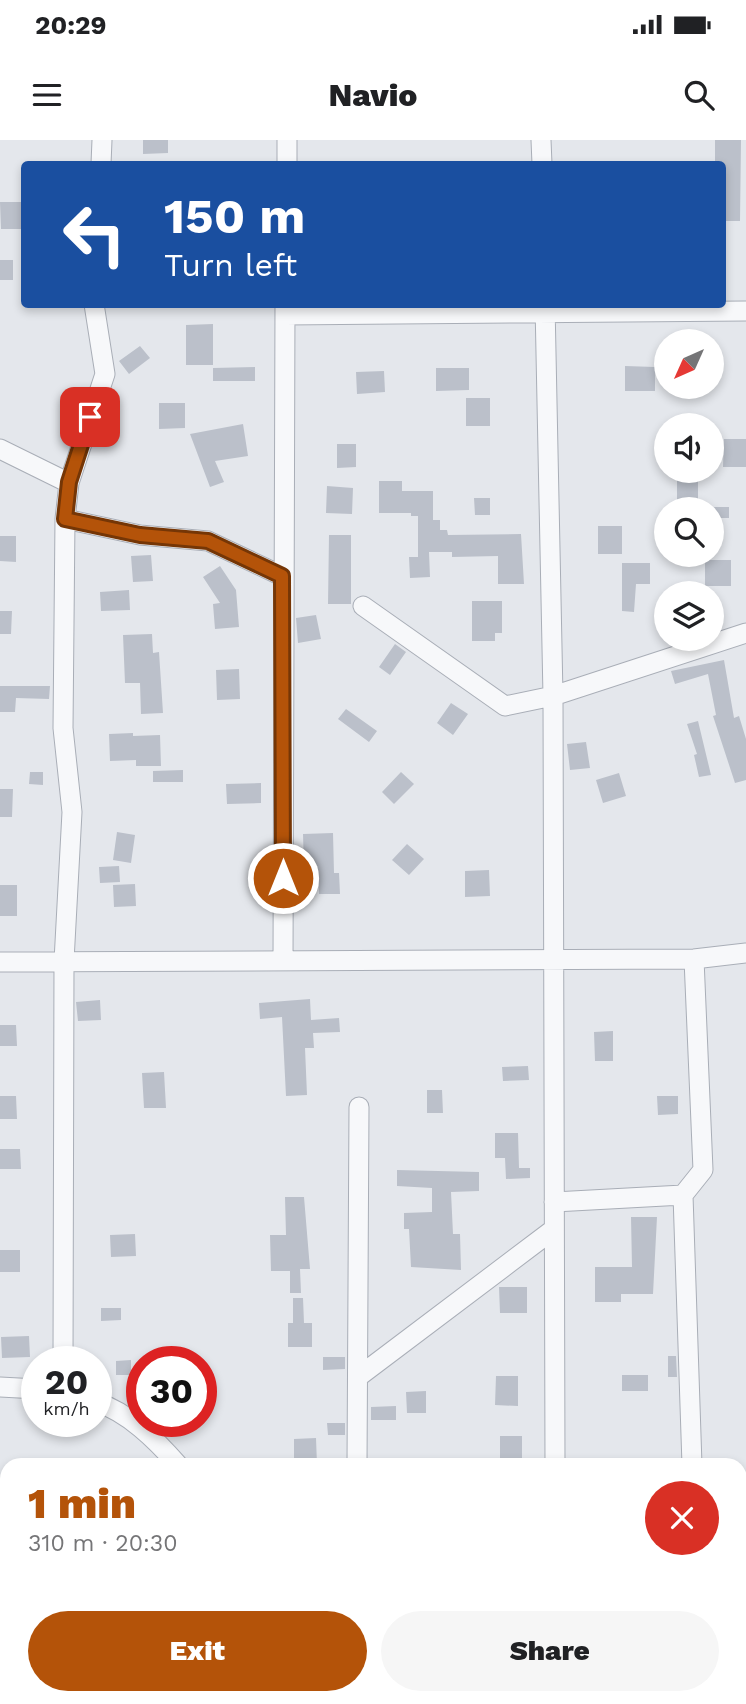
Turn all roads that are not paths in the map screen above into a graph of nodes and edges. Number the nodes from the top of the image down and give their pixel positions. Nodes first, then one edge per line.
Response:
1 (102, 140) edge
2 (287, 140) edge
3 (541, 140) edge
4 (101, 161) edge
5 (287, 161) edge
6 (542, 161) edge
7 (95, 308) edge
8 (285, 310) edge
9 (545, 310) edge
10 (746, 311) edge
11 (0, 449) edge
12 (69, 482) junction
13 (65, 519) junction
14 (282, 576) junction
15 (363, 606) dead end
16 (746, 633) edge
17 (553, 696) junction
18 (746, 953) edge
19 (553, 958) junction
20 (694, 959) junction
21 (0, 961) edge
22 (64, 961) junction
23 (283, 961) junction
24 (359, 1107) dead end
25 (683, 1195) junction
26 (554, 1202) junction
27 (554, 1229) junction
28 (64, 1346) edge
29 (358, 1377) junction
30 (0, 1387) edge
31 (21, 1388) edge
32 (112, 1407) edge
33 (172, 1458) edge
34 (357, 1458) edge
35 (555, 1458) edge
36 (692, 1458) edge

1 - 4 street
2 - 5 street
3 - 6 street
7 - 12 street
8 - 9 street
8 - 14 street
9 - 10 street
9 - 17 street
11 - 12 street
12 - 13 street
13 - 14 street
13 - 22 street
14 - 23 street
15 - 17 street
16 - 17 street
17 - 19 street
18 - 20 street
19 - 20 street
19 - 23 street
19 - 26 street
20 - 25 street
21 - 22 street
22 - 23 street
22 - 28 street
24 - 29 street
25 - 26 street
25 - 36 street
26 - 27 street
27 - 29 street
27 - 35 street
29 - 34 street
30 - 31 street
32 - 33 street

